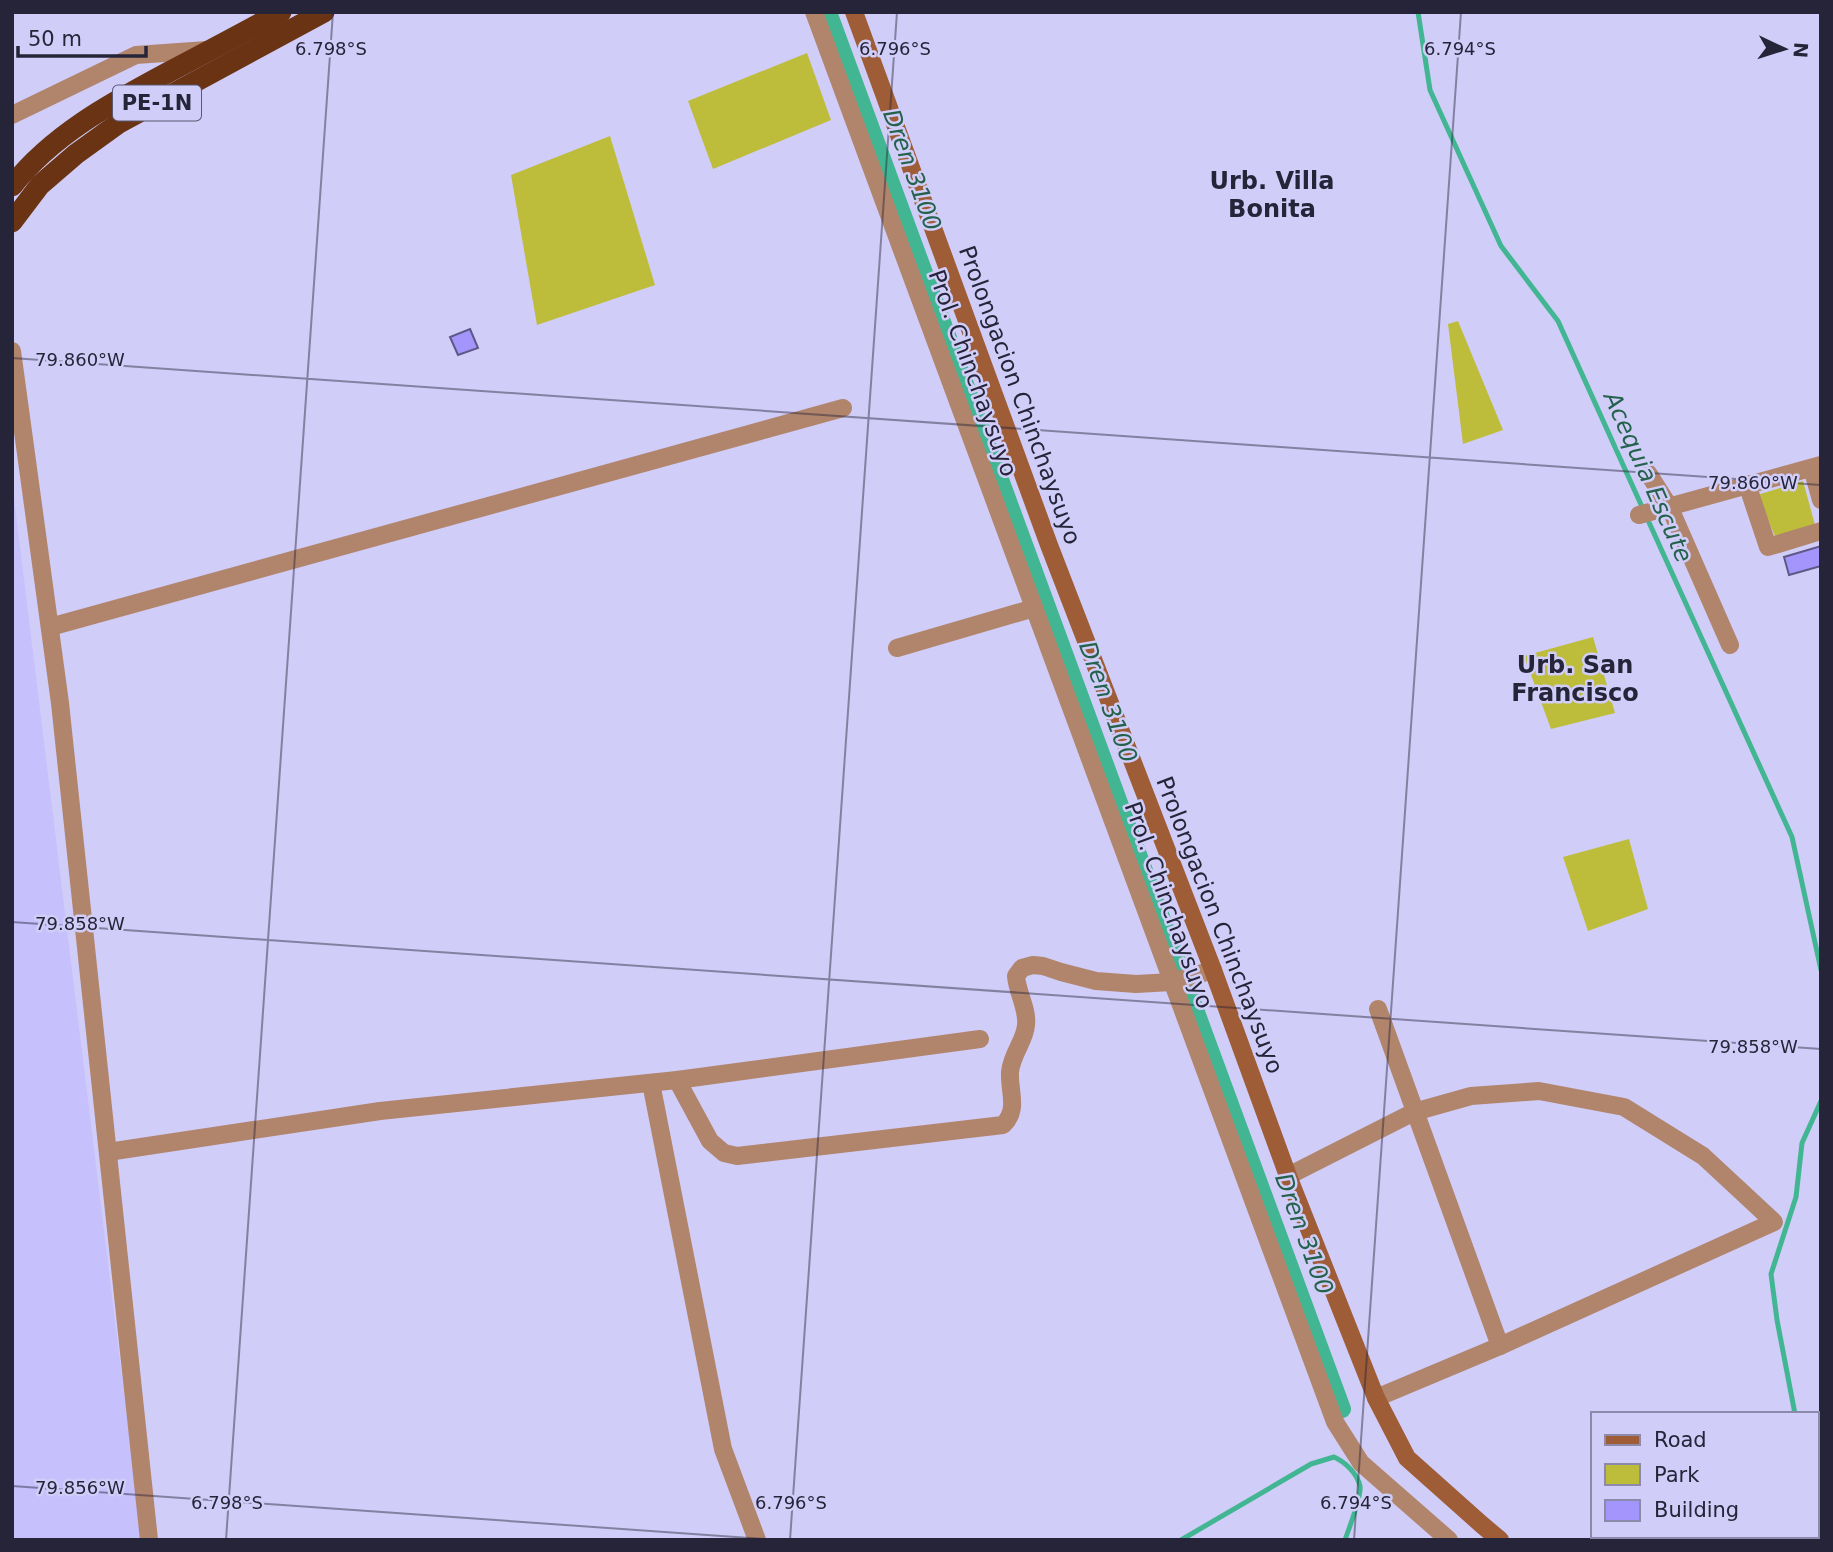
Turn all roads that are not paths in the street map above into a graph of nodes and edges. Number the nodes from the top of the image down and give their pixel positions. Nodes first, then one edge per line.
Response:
1 (281, 12) edge
2 (324, 12) edge
3 (814, 12) edge
4 (854, 12) edge
5 (211, 50) junction
6 (12, 115) edge
7 (12, 186) edge
8 (12, 222) edge
9 (12, 351) edge
10 (844, 408) dead end
11 (1816, 466) edge
12 (1648, 472) dead end
13 (1747, 484) junction
14 (1821, 500) edge
15 (1654, 511) junction
16 (1821, 531) edge
17 (1034, 608) junction
18 (50, 627) junction
19 (1730, 645) dead end
20 (897, 649) dead end
21 (1206, 972) junction
22 (1175, 981) junction
23 (1378, 1009) dead end
24 (980, 1039) dead end
25 (677, 1080) junction
26 (651, 1083) junction
27 (1414, 1112) junction
28 (108, 1152) junction
29 (1288, 1176) junction
30 (1500, 1346) junction
31 (1376, 1398) junction
32 (149, 1540) edge
33 (757, 1540) edge
34 (1449, 1540) edge
35 (1500, 1540) edge

1 - 5 highway, PE-1N
2 - 8 highway, PE-1N
3 - 17 street, Prol. Chinchaysuyo
4 - 21 street, Prolongacion Chinchaysuyo
5 - 6 street
5 - 7 highway, PE-1N
9 - 18 street
10 - 18 street
11 - 13 street
11 - 14 street
12 - 15 street
13 - 15 street
13 - 16 street
15 - 19 street
17 - 20 street
17 - 22 street, Prol. Chinchaysuyo
18 - 28 street
21 - 22 street
21 - 29 street, Prolongacion Chinchaysuyo
22 - 25 street
22 - 34 street, Prol. Chinchaysuyo
23 - 27 street
24 - 25 street
25 - 26 street
26 - 28 street
26 - 33 street
27 - 29 street
27 - 30 street
27 - 30 street
28 - 32 street
29 - 31 street, Prolongacion Chinchaysuyo
30 - 31 street
31 - 35 street, Prolongacion Chinchaysuyo

